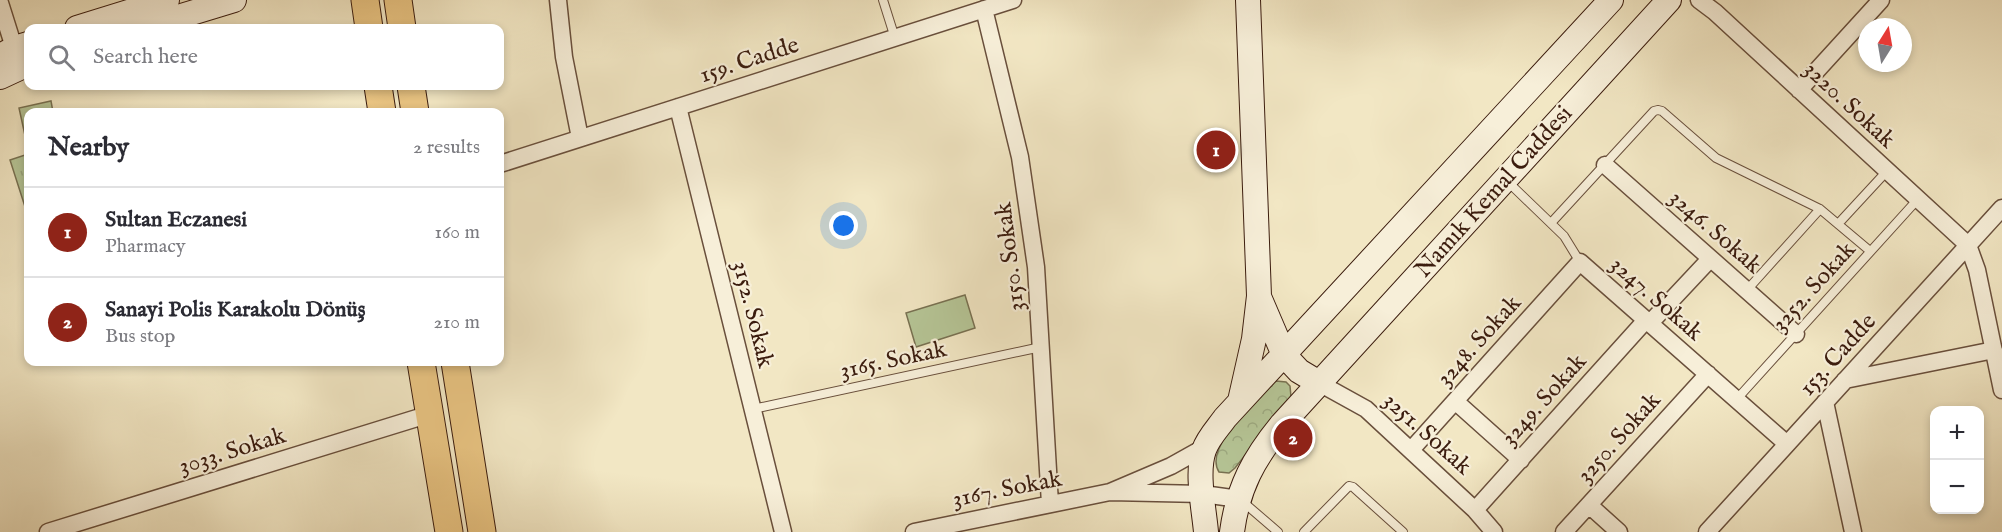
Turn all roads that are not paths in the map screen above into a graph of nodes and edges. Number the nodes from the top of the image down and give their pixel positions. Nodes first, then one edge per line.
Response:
1 (167, 0) edge
2 (234, 0) edge
3 (365, 0) edge
4 (398, 0) edge
5 (558, 0) edge
6 (883, 0) edge
7 (1013, 0) edge
8 (1248, 0) edge
9 (1611, 0) edge
10 (1669, 0) edge
11 (1699, 0) edge
12 (1881, 0) edge
13 (0, 3) edge
14 (984, 9) junction
15 (90, 24) edge
16 (155, 24) edge
17 (368, 24) edge
18 (401, 24) edge
19 (895, 38) junction
20 (15, 59) edge
21 (379, 90) edge
22 (412, 90) edge
23 (1799, 90) junction
24 (678, 107) junction
25 (381, 108) edge
26 (415, 108) edge
27 (580, 138) junction
28 (504, 163) edge
29 (1605, 165) junction
30 (1887, 171) junction
31 (1504, 179) junction
32 (1918, 199) junction
33 (2002, 208) edge
34 (1820, 209) junction
35 (1551, 223) junction
36 (1838, 224) junction
37 (1968, 245) junction
38 (1870, 251) junction
39 (1710, 259) junction
40 (1580, 262) junction
41 (1747, 291) junction
42 (1259, 296) junction
43 (1648, 322) junction
44 (1796, 334) junction
45 (1042, 347) junction
46 (1994, 350) junction
47 (1284, 355) junction
48 (422, 366) edge
49 (456, 366) edge
50 (1708, 374) junction
51 (1845, 380) junction
52 (1319, 383) junction
53 (2002, 390) edge
54 (1736, 400) junction
55 (1455, 401) junction
56 (1239, 402) junction
57 (1825, 402) junction
58 (753, 409) junction
59 (430, 414) junction
60 (1787, 444) junction
61 (1205, 447) junction
62 (1411, 450) junction
63 (1521, 460) junction
64 (1110, 492) junction
65 (1203, 494) junction
66 (1239, 499) junction
67 (1050, 504) junction
68 (1589, 505) junction
69 (1475, 510) junction
70 (922, 531) edge
71 (48, 532) edge
72 (449, 532) edge
73 (482, 532) edge
74 (783, 532) edge
75 (1206, 532) edge
76 (1232, 532) edge
77 (1278, 532) edge
78 (1304, 532) edge
79 (1403, 532) edge
80 (1494, 532) edge
81 (1564, 532) edge
82 (1619, 532) edge
83 (1707, 532) edge
84 (1853, 532) edge

1 - 15 street
2 - 16 street
3 - 17 main road
4 - 18 main road
5 - 27 street
6 - 19 lane
7 - 14 street, 159. Cadde
8 - 42 street
9 - 47 street, Namık Kemal Caddesi
10 - 31 street, Namık Kemal Caddesi
11 - 23 street, 3220. Sokak
12 - 23 street
13 - 20 street
14 - 19 street, 159. Cadde
14 - 45 street, 3150. Sokak
19 - 24 street, 159. Cadde
21 - 25 main road
22 - 26 main road
23 - 30 street, 3220. Sokak
24 - 27 street, 159. Cadde
24 - 58 street, 3152. Sokak
27 - 28 street, 159. Cadde
29 - 34 lane
29 - 35 lane
29 - 39 street, 3246. Sokak
30 - 32 street, 3220. Sokak
30 - 36 lane
31 - 35 lane, 3247. Sokak
31 - 52 street, Namık Kemal Caddesi
32 - 37 street, 3220. Sokak
32 - 38 lane, 3252. Sokak
33 - 37 street, 153. Cadde
34 - 36 lane
34 - 41 lane
35 - 40 lane, 3247. Sokak
36 - 38 lane
37 - 46 street
37 - 51 street, 153. Cadde
38 - 44 lane, 3252. Sokak
39 - 41 street, 3246. Sokak
39 - 43 street, 3249. Sokak
40 - 43 street, 3247. Sokak
40 - 55 street, 3248. Sokak
41 - 44 street, 3246. Sokak
42 - 47 street
42 - 56 street
43 - 50 street, 3247. Sokak
43 - 63 street, 3249. Sokak
44 - 54 lane, 3252. Sokak
45 - 58 lane, 3165. Sokak
45 - 67 street, 3150. Sokak
46 - 51 street
46 - 53 street
47 - 52 street
47 - 56 street, Namık Kemal Caddesi
48 - 59 main road
49 - 73 main road
50 - 54 street, 3247. Sokak
50 - 68 street, 3250. Sokak
51 - 57 street, 153. Cadde
52 - 62 street, 3251. Sokak
52 - 66 street, Namık Kemal Caddesi
54 - 60 street, 3247. Sokak
55 - 62 street, 3248. Sokak
55 - 63 street
56 - 61 street, Namık Kemal Caddesi
57 - 60 street, 153. Cadde
57 - 84 street
58 - 74 street, 3152. Sokak
59 - 71 street, 3033. Sokak
59 - 72 main road
60 - 83 street, 153. Cadde
61 - 64 street, 3167. Sokak
61 - 65 street
62 - 69 street, 3251. Sokak
63 - 69 street, 3249. Sokak
64 - 65 street, 3167. Sokak
64 - 67 street, 3167. Sokak
65 - 66 street, 3167. Sokak
65 - 75 street
66 - 76 street, Namık Kemal Caddesi
66 - 77 lane
67 - 70 street, 3167. Sokak
68 - 81 street, 3250. Sokak
68 - 82 street
69 - 80 street, 3251. Sokak
78 - 79 lane

